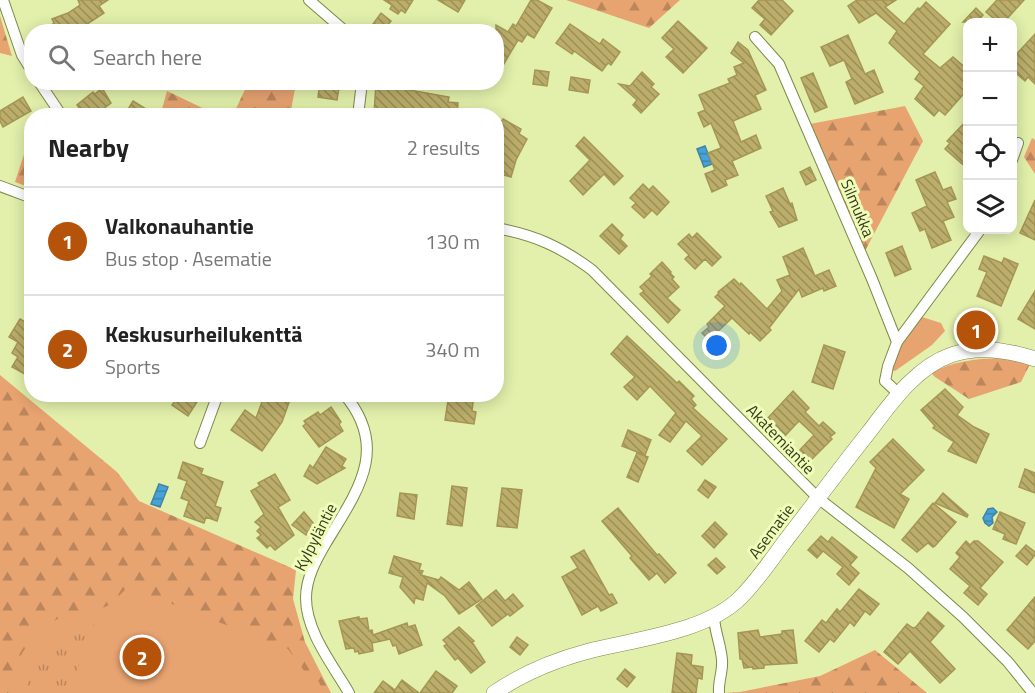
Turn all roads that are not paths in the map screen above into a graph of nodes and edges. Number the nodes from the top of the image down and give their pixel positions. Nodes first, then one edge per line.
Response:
1 (3, 0) edge
2 (309, 0) edge
3 (337, 24) edge
4 (755, 38) dead end
5 (24, 58) edge
6 (44, 90) edge
7 (361, 90) edge
8 (57, 108) edge
9 (359, 108) edge
10 (0, 186) edge
11 (24, 195) edge
12 (504, 229) edge
13 (977, 234) edge
14 (897, 342) junction
15 (1035, 360) edge
16 (900, 395) junction
17 (215, 402) edge
18 (351, 402) edge
19 (200, 443) dead end
20 (818, 498) junction
21 (714, 618) junction
22 (349, 693) edge
23 (495, 693) edge
24 (719, 693) edge
25 (1033, 693) edge

1 - 5 street
2 - 3 street
4 - 14 street, Silmukka
6 - 8 street
7 - 9 street
10 - 11 street
12 - 20 street, Akatemiantie
13 - 14 street
14 - 16 street
15 - 16 street, Asematie
16 - 20 street, Asematie
17 - 19 street
18 - 22 street, Kylpyläntie
20 - 21 street, Asematie
20 - 25 street, Akatemiantie
21 - 23 street, Asematie
21 - 24 street

